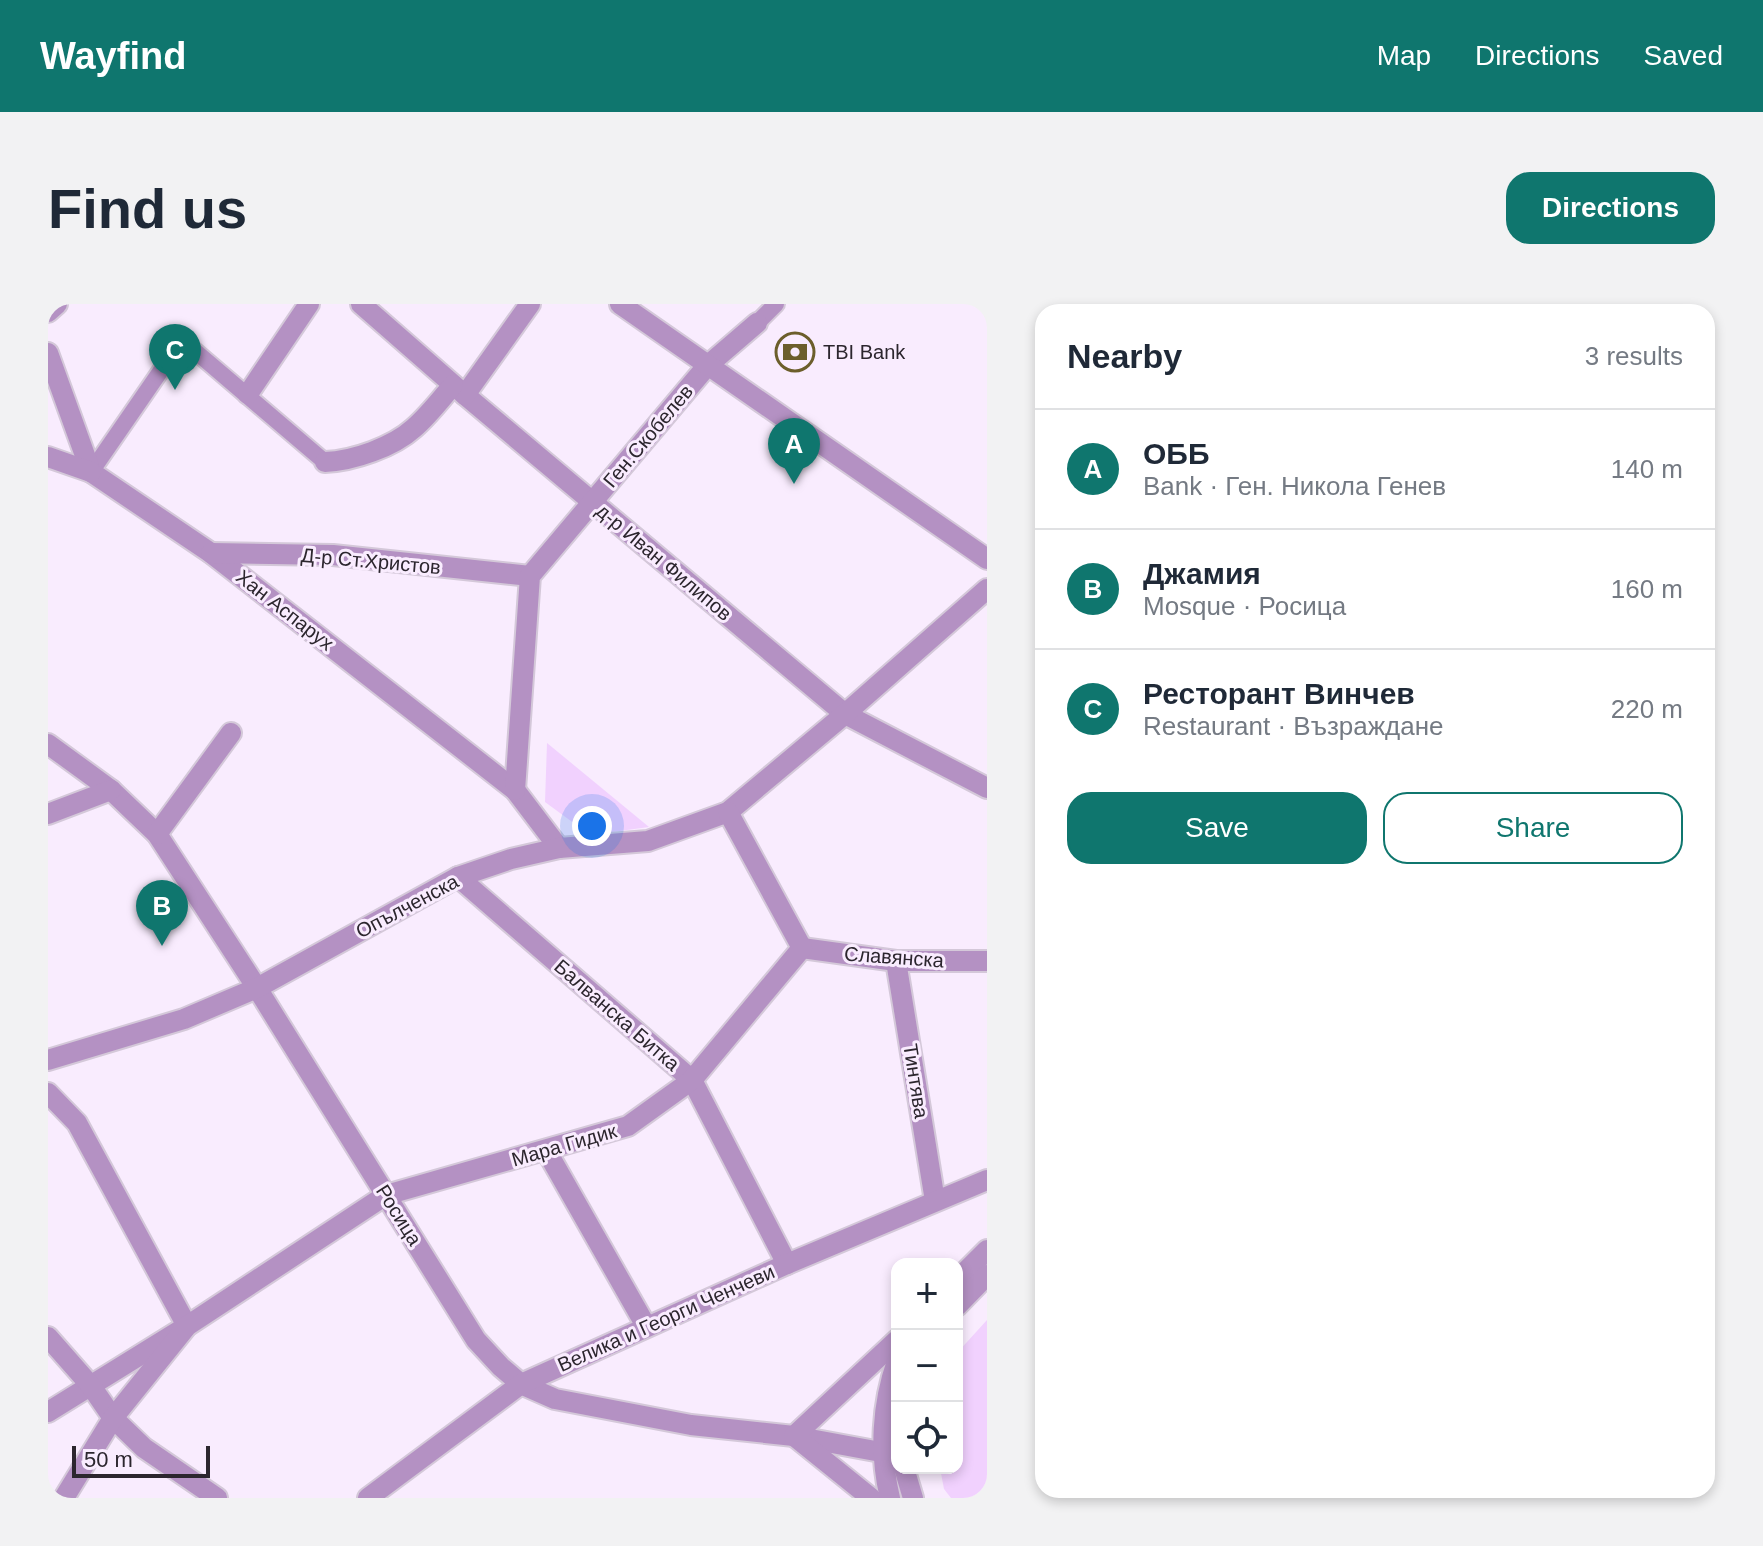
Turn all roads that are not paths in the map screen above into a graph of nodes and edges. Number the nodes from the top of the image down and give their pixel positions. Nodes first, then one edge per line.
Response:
1 (57, 304) edge
2 (309, 304) edge
3 (361, 304) edge
4 (530, 304) edge
5 (620, 304) edge
6 (776, 304) edge
7 (48, 312) edge
8 (757, 323) joint
9 (48, 353) edge
10 (707, 366) junction
11 (459, 390) junction
12 (248, 394) junction
13 (48, 457) edge
14 (325, 462) joint
15 (91, 472) junction
16 (593, 502) junction
17 (211, 553) junction
18 (987, 559) edge
19 (530, 576) junction
20 (987, 589) edge
21 (845, 714) junction
22 (231, 733) dead end
23 (48, 744) edge
24 (987, 788) edge
25 (111, 790) junction
26 (515, 790) junction
27 (728, 812) junction
28 (48, 814) edge
29 (157, 834) junction
30 (559, 848) junction
31 (458, 877) junction
32 (802, 948) junction
33 (896, 961) junction
34 (987, 961) edge
35 (257, 988) junction
36 (48, 1060) edge
37 (692, 1080) junction
38 (48, 1093) edge
39 (546, 1150) junction
40 (987, 1180) edge
41 (386, 1195) junction
42 (935, 1201) junction
43 (987, 1250) edge
44 (787, 1264) junction
45 (963, 1274) edge
46 (987, 1275) edge
47 (963, 1300) edge
48 (187, 1326) junction
49 (646, 1326) junction
50 (48, 1337) edge
51 (891, 1346) edge
52 (521, 1384) junction
53 (891, 1384) edge
54 (91, 1386) junction
55 (48, 1412) edge
56 (113, 1418) junction
57 (794, 1436) junction
58 (890, 1454) edge
59 (906, 1474) edge
60 (64, 1498) edge
61 (217, 1498) edge
62 (368, 1498) edge
63 (871, 1498) edge
64 (890, 1498) edge
65 (913, 1498) edge

1 - 7 street
2 - 12 street
3 - 11 street, д-р Иван Филипов
4 - 11 street
5 - 10 street
6 - 8 street
8 - 10 street, Ген.Скобелев
9 - 15 street
10 - 16 street, Ген.Скобелев
10 - 18 street
11 - 14 street
11 - 16 street, д-р Иван Филипов
12 - 14 street
12 - 15 street
13 - 15 street, Хан Аспарух
15 - 17 street, Хан Аспарух
16 - 19 street, Ген.Скобелев
16 - 21 street, д-р Иван Филипов
17 - 19 street, Д-р Ст.Христов
17 - 26 street, Хан Аспарух
19 - 26 street
20 - 21 street, Опълченска
21 - 24 street, д-р Иван Филипов
21 - 27 street, Опълченска
22 - 29 street
23 - 25 street, Росица
25 - 28 street
25 - 29 street, Росица
26 - 30 street, Хан Аспарух
27 - 30 street, Опълченска
27 - 32 street
29 - 35 street, Росица
30 - 31 street, Опълченска
31 - 35 street, Опълченска
31 - 37 street, Балванска Битка
32 - 33 street, Славянска
32 - 37 street, Мара Гидик
33 - 34 street, Славянска
33 - 42 street, Тинтява
35 - 36 street, Опълченска
35 - 41 street, Росица
37 - 39 street, Мара Гидик
37 - 44 street, Балванска Битка
38 - 48 street
39 - 41 street, Мара Гидик
39 - 49 street
40 - 42 street, Велика и Георги Ченчеви
41 - 48 street, Мара Гидик
41 - 52 street, Росица
42 - 44 street, Велика и Георги Ченчеви
43 - 45 street
44 - 49 street, Велика и Георги Ченчеви
46 - 47 street
48 - 54 street, Мара Гидик
48 - 56 street, Мара Гидик
49 - 52 street, Велика и Георги Ченчеви
50 - 54 street
51 - 57 street
52 - 57 street, Росица
52 - 62 street, Велика и Георги Ченчеви
53 - 58 street
54 - 55 street, Мара Гидик
54 - 56 street
56 - 60 street, Мара Гидик
56 - 61 street
57 - 58 street, Росица
57 - 63 street
58 - 64 street
59 - 65 street

